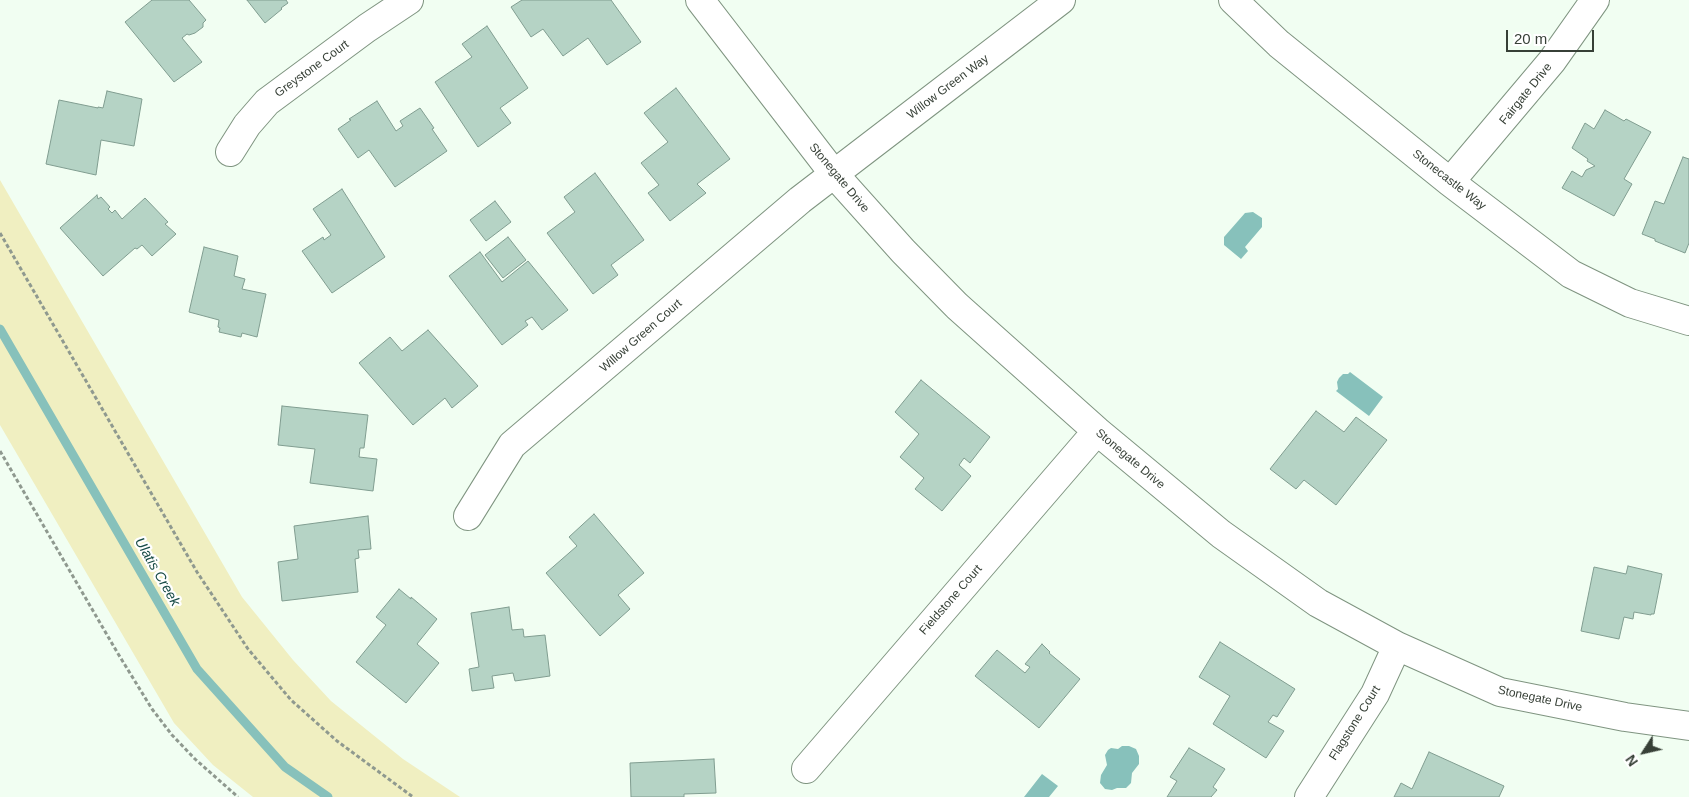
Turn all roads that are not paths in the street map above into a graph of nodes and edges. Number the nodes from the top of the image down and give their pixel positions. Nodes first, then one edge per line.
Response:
1 (409, 0) edge
2 (700, 0) edge
3 (1061, 0) edge
4 (1233, 0) edge
5 (1595, 0) edge
6 (230, 152) dead end
7 (834, 174) junction
8 (1450, 182) junction
9 (1689, 321) edge
10 (1097, 431) junction
11 (468, 516) dead end
12 (1397, 646) junction
13 (1689, 726) edge
14 (806, 769) dead end
15 (1308, 797) edge

1 - 6 street, Greystone Court
2 - 7 street, Stonegate Drive
3 - 7 street, Willow Green Way
4 - 8 street, Stonecastle Way
5 - 8 street, Fairgate Drive
7 - 10 street, Stonegate Drive
7 - 11 street, Willow Green Court
8 - 9 street, Stonecastle Way
10 - 12 street, Stonegate Drive
10 - 14 street, Fieldstone Court
12 - 13 street, Stonegate Drive
12 - 15 street, Flagstone Court

